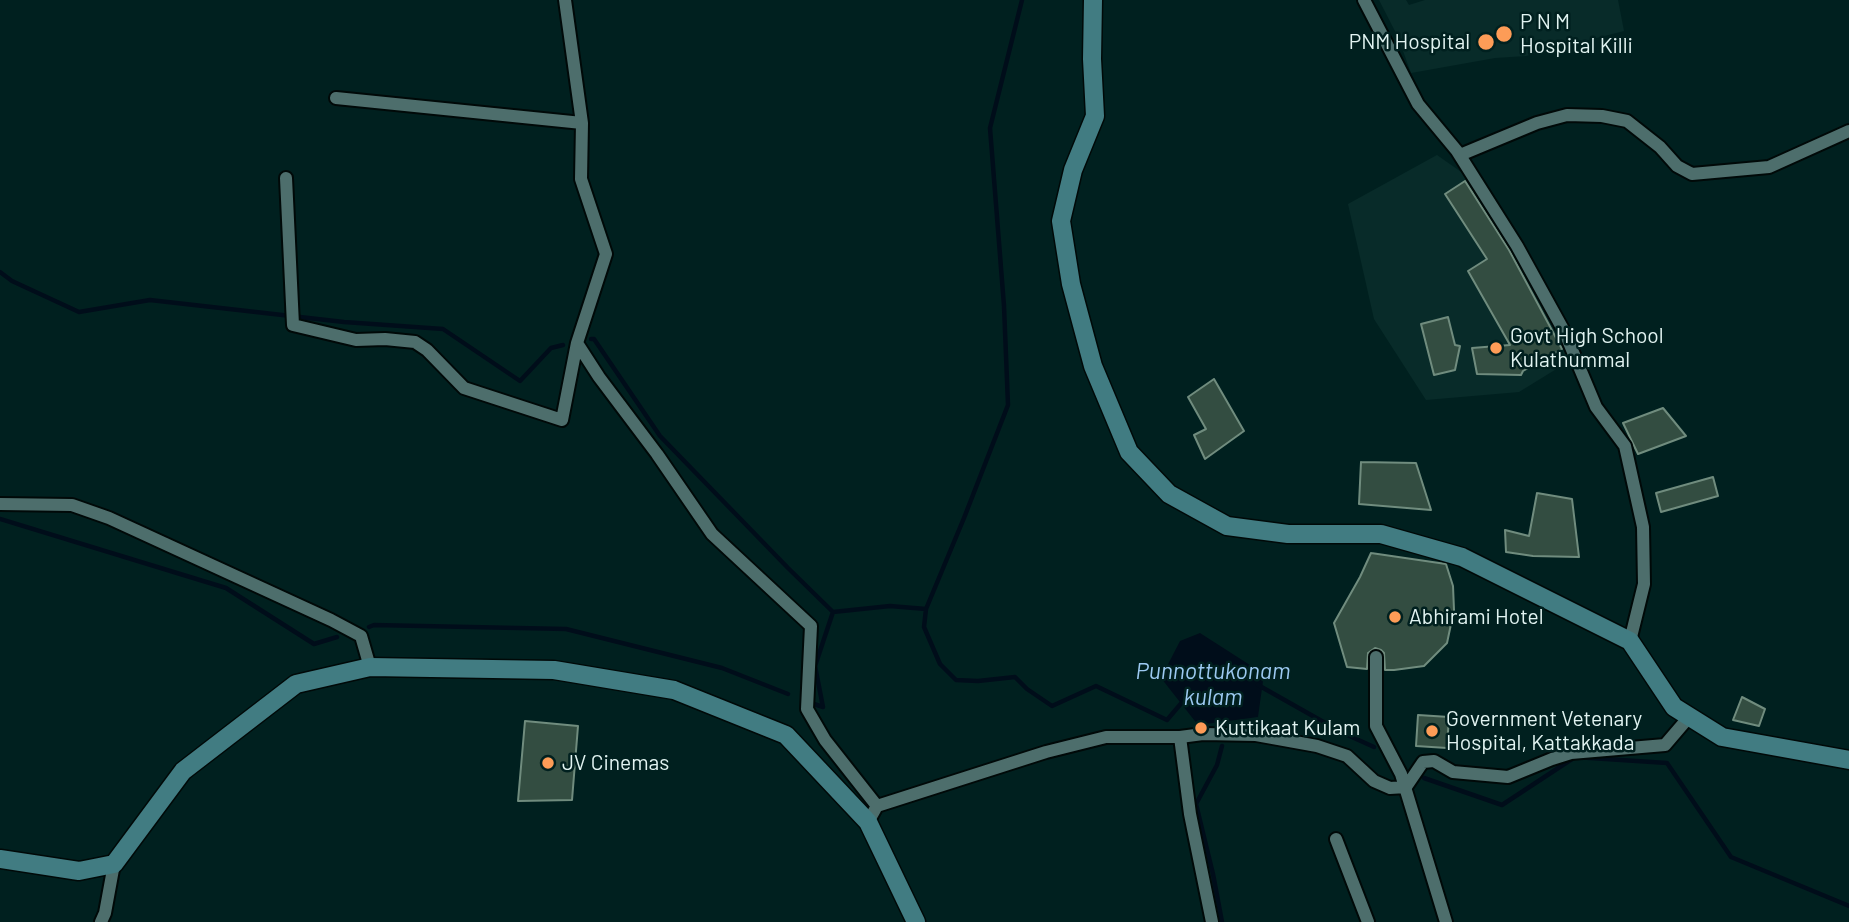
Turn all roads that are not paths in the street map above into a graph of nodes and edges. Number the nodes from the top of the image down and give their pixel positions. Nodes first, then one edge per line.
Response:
1 (565, 0) edge
2 (1093, 0) edge
3 (1364, 0) edge
4 (335, 98) dead end
5 (582, 124) junction
6 (1849, 131) edge
7 (1460, 155) junction
8 (286, 178) dead end
9 (577, 343) junction
10 (0, 503) edge
11 (1630, 640) junction
12 (1377, 657) dead end
13 (370, 667) junction
14 (1689, 717) junction
15 (1180, 737) junction
16 (1849, 760) edge
17 (1405, 787) junction
18 (877, 806) junction
19 (868, 822) junction
20 (1336, 839) dead end
21 (0, 859) edge
22 (114, 864) junction
23 (101, 922) edge
24 (916, 922) edge
25 (1212, 922) edge
26 (1368, 922) edge
27 (1446, 922) edge

1 - 5 street
2 - 11 main road
3 - 7 street
4 - 5 street
5 - 9 street
6 - 7 street
7 - 11 street
8 - 9 street
9 - 18 street
10 - 13 street
11 - 14 main road
12 - 17 street
13 - 19 main road
13 - 22 main road
14 - 16 main road
14 - 17 street
15 - 17 street
15 - 18 street
15 - 25 street
17 - 27 street
18 - 19 street
19 - 24 main road
20 - 26 street
21 - 22 main road
22 - 23 street

